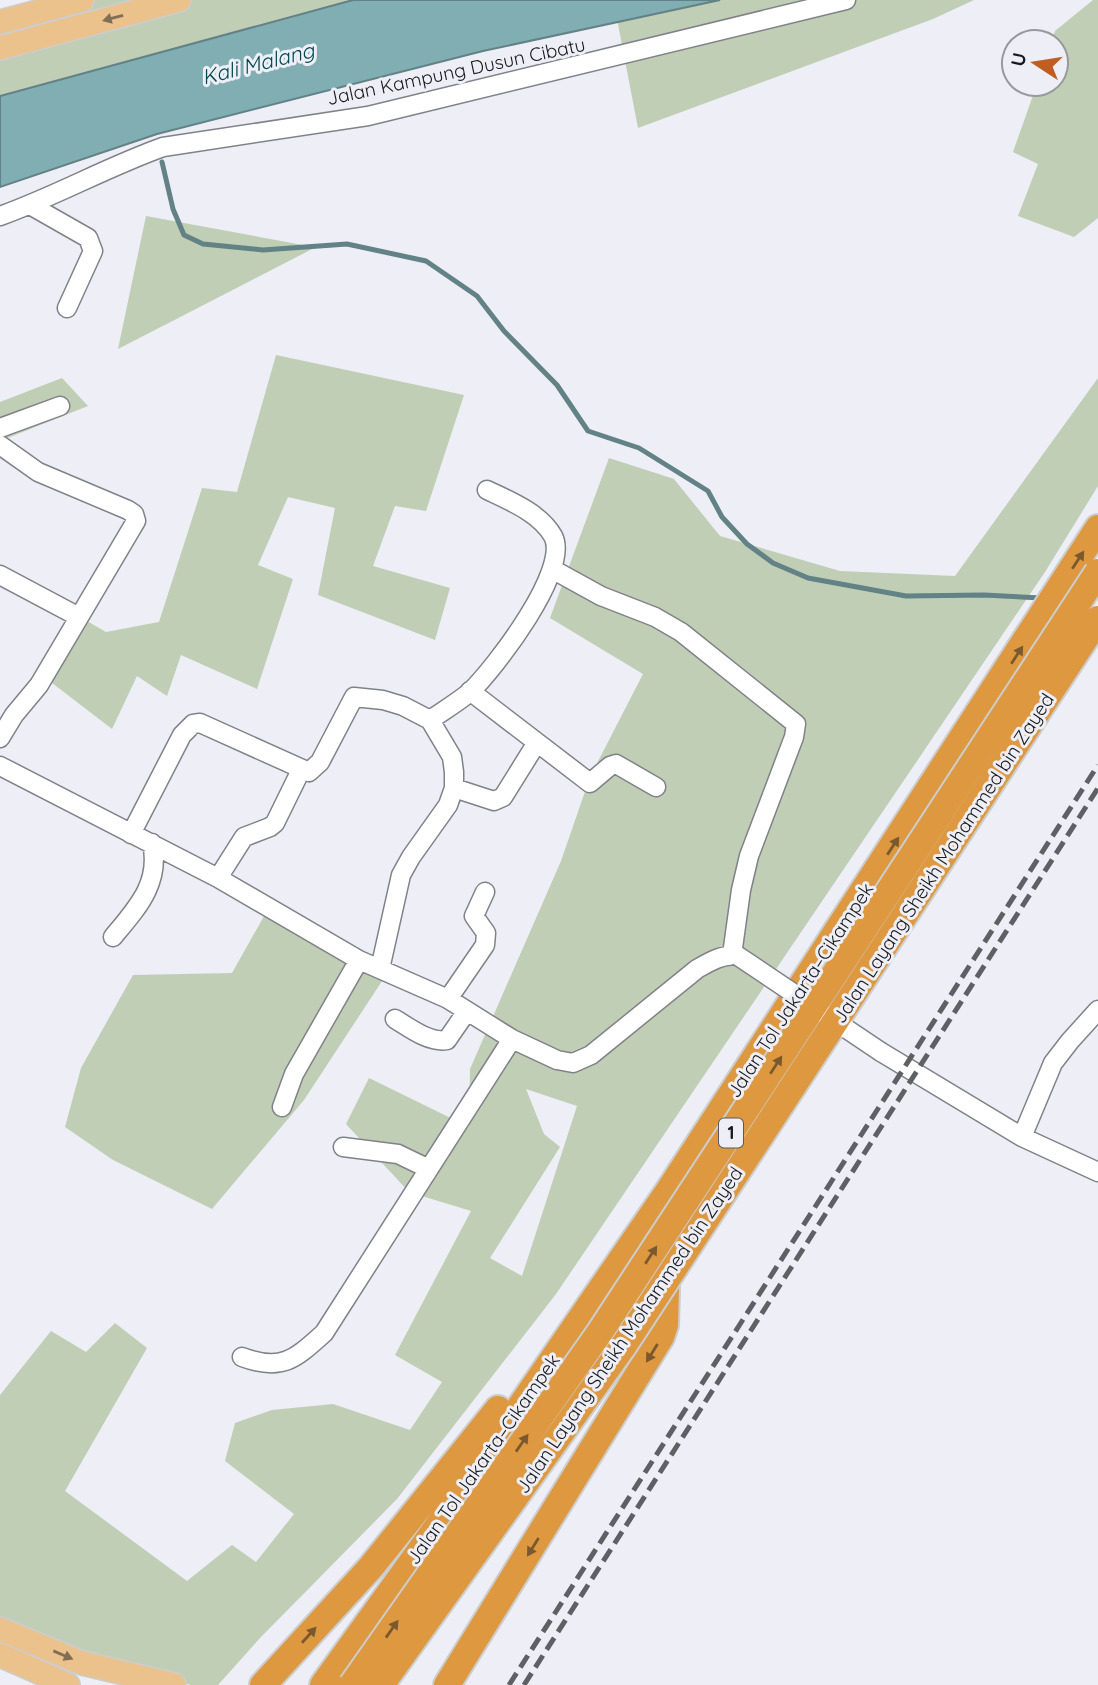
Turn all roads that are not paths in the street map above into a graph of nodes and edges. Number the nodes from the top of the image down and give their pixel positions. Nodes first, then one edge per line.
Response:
1 (82, 0) edge
2 (179, 0) edge
3 (846, 0) edge
4 (0, 22) edge
5 (0, 48) edge
6 (30, 205) junction
7 (0, 216) edge
8 (67, 308) dead end
9 (60, 406) dead end
10 (0, 428) edge
11 (0, 445) edge
12 (487, 490) dead end
13 (1098, 528) edge
14 (552, 569) junction
15 (1098, 572) edge
16 (0, 575) edge
17 (79, 617) junction
18 (1098, 619) edge
19 (1098, 627) edge
20 (470, 691) junction
21 (430, 720) junction
22 (0, 738) edge
23 (536, 744) junction
24 (301, 770) junction
25 (3, 774) edge
26 (656, 787) dead end
27 (454, 788) junction
28 (131, 834) junction
29 (152, 843) junction
30 (218, 878) junction
31 (485, 892) dead end
32 (113, 937) dead end
33 (735, 956) junction
34 (359, 960) junction
35 (380, 969) junction
36 (448, 999) junction
37 (1098, 1010) edge
38 (467, 1011) junction
39 (395, 1019) dead end
40 (513, 1039) junction
41 (282, 1107) dead end
42 (1022, 1137) junction
43 (343, 1147) dead end
44 (429, 1169) junction
45 (1098, 1172) edge
46 (669, 1191) junction
47 (666, 1288) junction
48 (242, 1357) dead end
49 (0, 1629) edge
50 (0, 1655) edge
51 (68, 1685) edge
52 (174, 1685) edge
53 (263, 1685) edge
54 (323, 1685) edge
55 (352, 1685) edge
56 (383, 1685) edge
57 (447, 1685) edge

1 - 4 main road
2 -> 5 main road
3 - 6 street, Jalan Kampung Dusun Cibatu
6 - 7 street, Jalan Kampung Dusun Cibatu
6 - 8 street
9 - 10 street
11 - 17 street
12 - 14 street
46 -> 13 highway, Jalan Tol Jakarta–Cikampek / 1
14 - 20 street
14 - 33 street
55 -> 15 highway, Jalan Layang Sheikh Mohammed bin Zayed / 1, bridge
16 - 17 street
17 - 22 street
18 - 56 highway, Jalan Layang Sheikh Mohammed bin Zayed / 1, bridge
19 - 47 highway, 1
20 - 21 street
20 - 23 street
21 - 24 street
21 - 27 street
23 - 26 street
23 - 27 street
24 - 28 street
24 - 30 street
25 - 28 street
27 - 35 street
28 - 29 street
29 - 30 street
29 - 32 street
30 - 34 street
31 - 36 street
33 - 40 street
33 - 42 street, bridge
34 - 35 street
34 - 41 street
35 - 36 street
36 - 38 street
37 - 42 street
38 - 39 street
38 - 40 street
40 - 44 street
42 - 45 street
43 - 44 street
44 - 48 street
53 -> 46 highway
46 - 54 highway, Jalan Tol Jakarta–Cikampek / 1
47 - 56 highway, 1
47 -> 57 highway
49 -> 52 main road
50 - 51 main road

